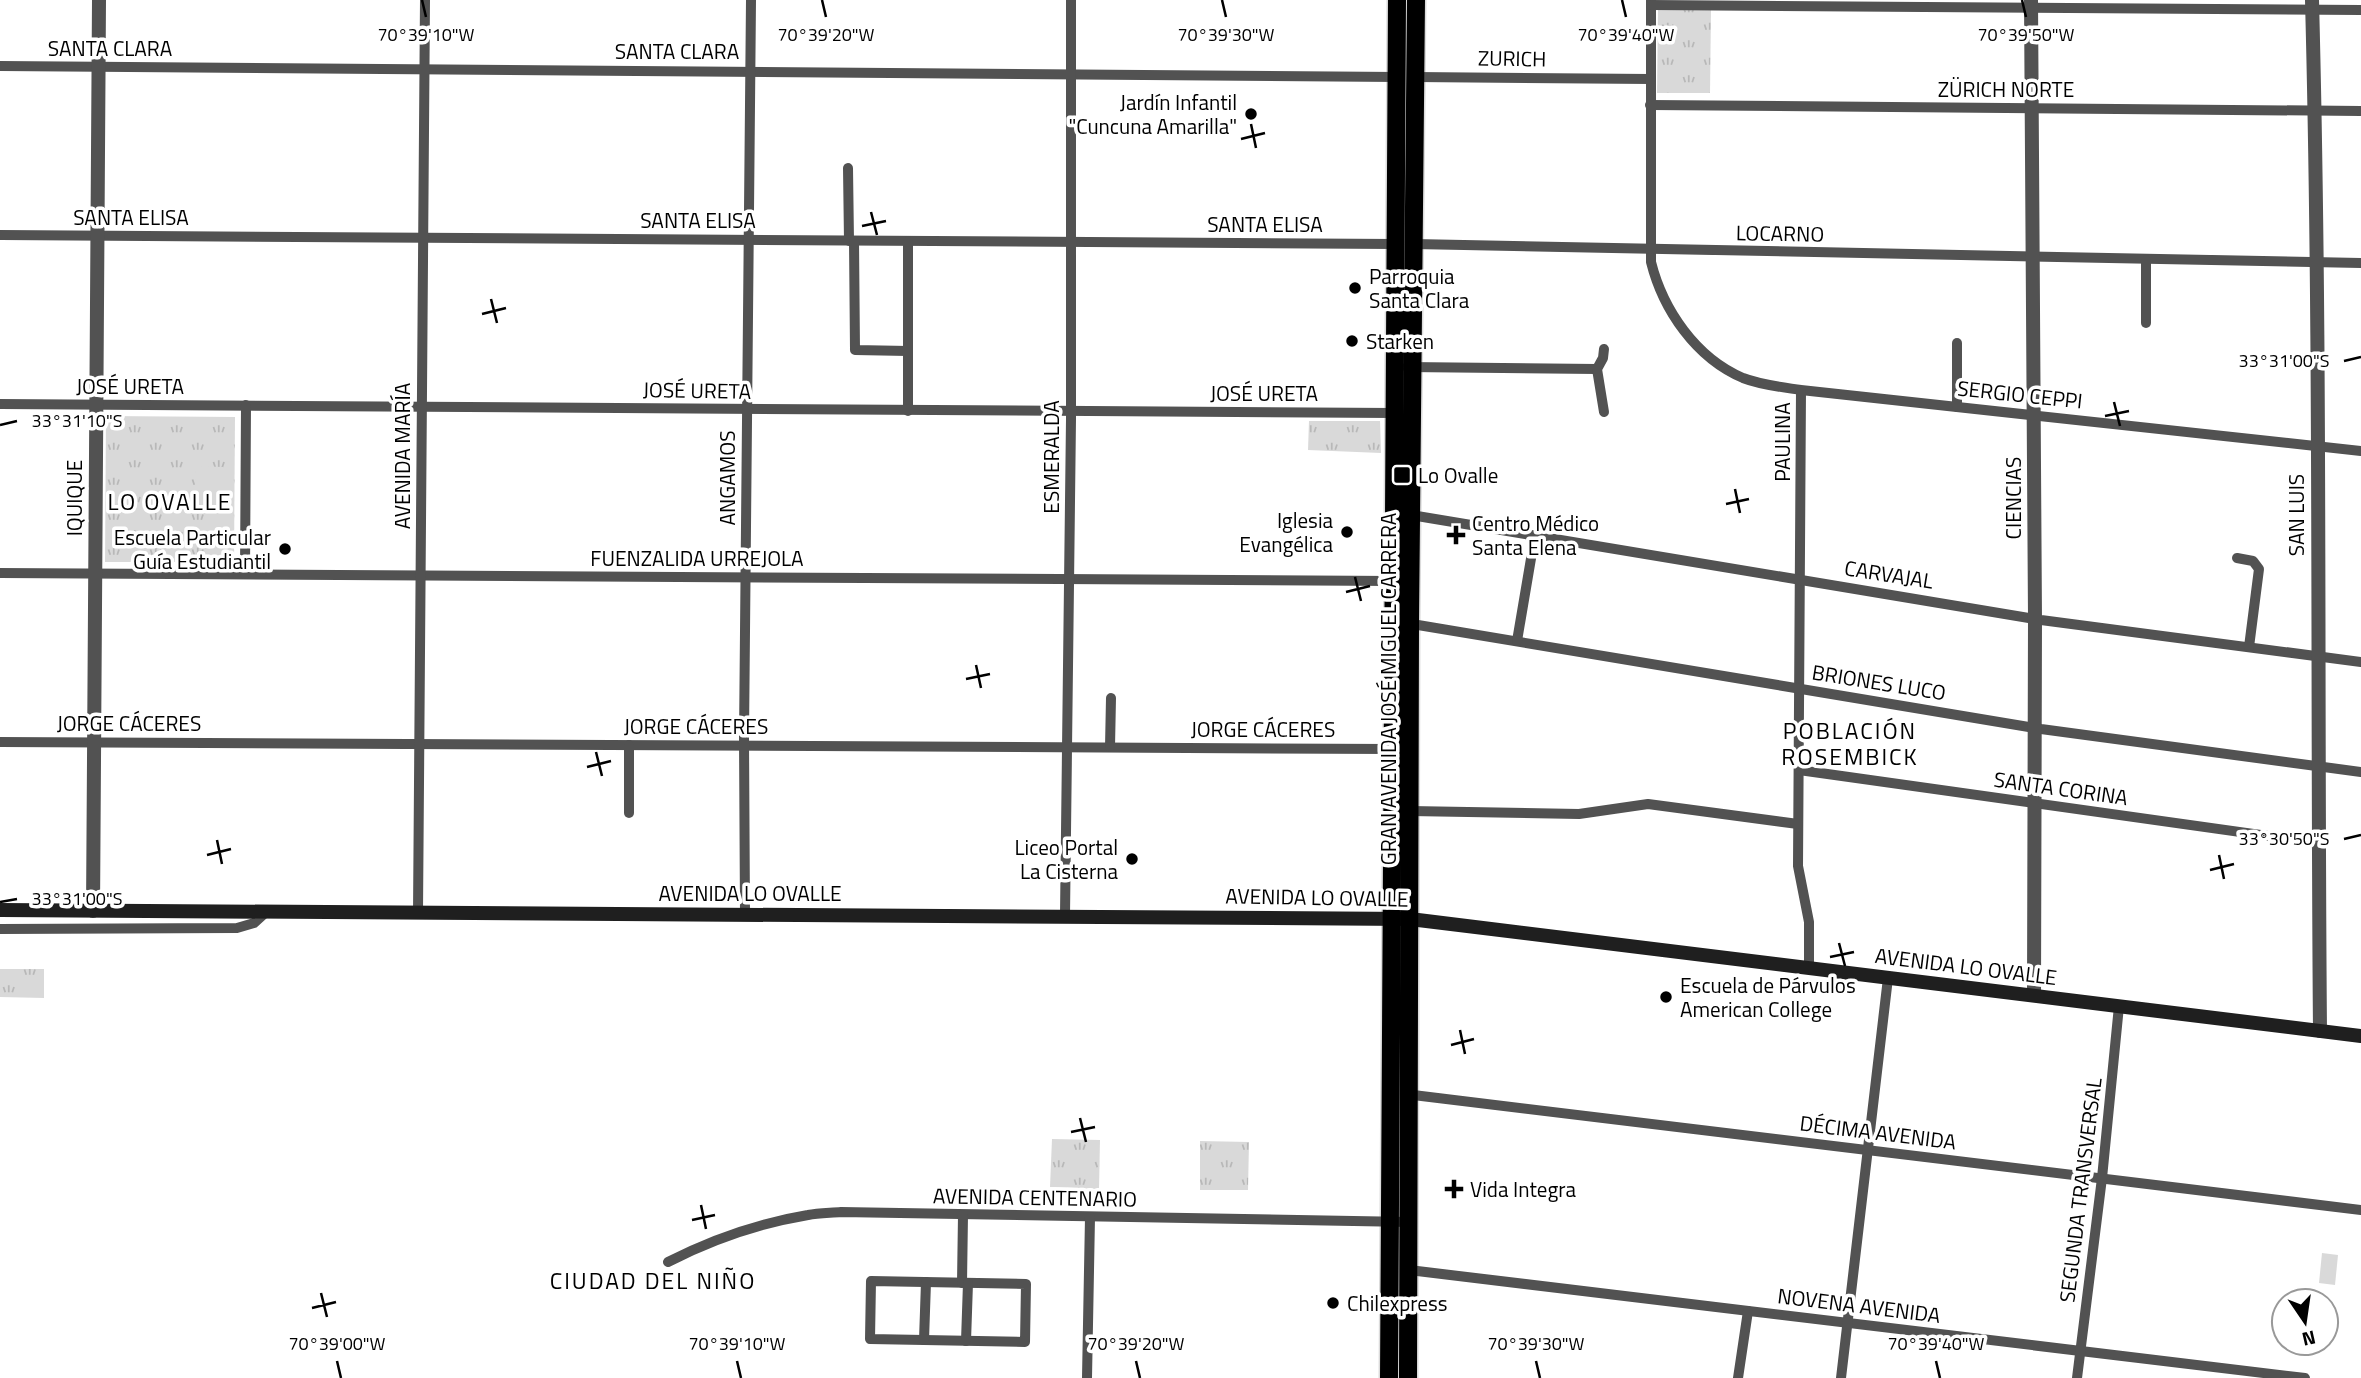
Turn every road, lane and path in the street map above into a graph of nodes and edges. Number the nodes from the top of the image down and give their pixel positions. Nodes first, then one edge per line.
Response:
1 (99, 0) edge
2 (425, 0) edge
3 (751, 0) edge
4 (1071, 0) edge
5 (1397, 0) edge
6 (1416, 0) edge
7 (1651, 2) edge
8 (2031, 4) edge
9 (2312, 5) edge
10 (2361, 10) edge
11 (0, 66) edge
12 (98, 67) junction
13 (424, 69) junction
14 (750, 71) junction
15 (1070, 73) junction
16 (1396, 77) junction
17 (1415, 77) junction
18 (1651, 79) junction
19 (1650, 105) junction
20 (2031, 108) junction
21 (2314, 110) junction
22 (2361, 110) edge
23 (848, 168) dead end
24 (0, 235) edge
25 (97, 236) junction
26 (1415, 237) junction
27 (423, 238) junction
28 (748, 240) junction
29 (851, 241) junction
30 (908, 241) junction
31 (1070, 242) junction
32 (1395, 244) junction
33 (1650, 250) junction
34 (2032, 257) junction
35 (2146, 260) junction
36 (2318, 263) junction
37 (2361, 263) edge
38 (2146, 323) dead end
39 (1957, 343) dead end
40 (1604, 349) dead end
41 (908, 351) junction
42 (1394, 367) junction
43 (1413, 367) junction
44 (1597, 369) junction
45 (1801, 390) junction
46 (0, 404) edge
47 (95, 405) junction
48 (246, 405) junction
49 (421, 406) junction
50 (1957, 407) junction
51 (747, 410) junction
52 (908, 411) junction
53 (1071, 412) junction
54 (1604, 412) dead end
55 (1394, 413) junction
56 (2033, 415) junction
57 (2317, 445) junction
58 (2361, 451) edge
59 (1411, 515) junction
60 (1535, 535) junction
61 (2237, 558) dead end
62 (0, 573) edge
63 (95, 573) junction
64 (245, 574) junction
65 (420, 576) junction
66 (746, 578) junction
67 (1801, 579) junction
68 (1069, 580) junction
69 (1393, 582) junction
70 (2035, 619) junction
71 (1401, 624) junction
72 (1517, 641) junction
73 (2249, 647) junction
74 (2317, 656) junction
75 (2361, 662) edge
76 (1799, 688) junction
77 (1111, 698) dead end
78 (2035, 727) junction
79 (0, 741) edge
80 (94, 742) junction
81 (419, 744) junction
82 (629, 745) junction
83 (744, 746) junction
84 (1067, 747) junction
85 (1110, 747) junction
86 (1392, 748) junction
87 (1410, 766) junction
88 (2318, 767) junction
89 (1799, 770) junction
90 (2361, 772) edge
91 (2036, 804) junction
92 (1410, 811) junction
93 (629, 813) dead end
94 (1798, 824) junction
95 (2318, 843) junction
96 (0, 910) edge
97 (93, 911) junction
98 (265, 913) junction
99 (418, 913) junction
100 (745, 915) junction
101 (1065, 915) junction
102 (1390, 918) junction
103 (1410, 919) junction
104 (0, 929) edge
105 (1809, 968) junction
106 (1888, 978) junction
107 (2034, 995) junction
108 (2119, 1006) junction
109 (2320, 1031) junction
110 (2361, 1036) edge
111 (1391, 1093) junction
112 (1410, 1095) junction
113 (1868, 1150) junction
114 (2102, 1178) junction
115 (2361, 1210) edge
116 (963, 1215) junction
117 (1090, 1217) junction
118 (1390, 1221) junction
119 (1409, 1222) junction
120 (668, 1262) dead end
121 (1409, 1270) junction
122 (926, 1282) junction
123 (965, 1283) junction
124 (1748, 1311) junction
125 (1848, 1324) junction
126 (924, 1340) junction
127 (966, 1341) junction
128 (2080, 1351) junction
129 (1087, 1378) edge
130 (1390, 1378) edge
131 (1409, 1378) edge
132 (1738, 1378) edge
133 (1841, 1378) edge
134 (2077, 1378) edge
135 (2305, 1378) edge

1 - 12 street, IQUIQUE
2 - 13 street, AVENIDA MARÍA
3 - 14 street, ANGAMOS
4 - 15 street, ESMERALDA
5 - 16 main road, GRAN AVENIDA JOSÉ MIGUEL CARRERA
6 - 17 main road, GRAN AVENIDA JOSÉ MIGUEL CARRERA
7 - 8 street
7 - 18 street, PAULINA
8 - 9 street
8 - 20 street, CIENCIAS
9 - 10 street
9 - 21 street, SAN LUIS
11 - 12 street, SANTA CLARA
12 - 13 street, SANTA CLARA
12 - 25 street, IQUIQUE
13 - 14 street, SANTA CLARA
13 - 27 street, AVENIDA MARÍA
14 - 15 street, SANTA CLARA
14 - 28 street, ANGAMOS
15 - 16 street, SANTA CLARA
15 - 31 street, ESMERALDA
16 - 32 main road, GRAN AVENIDA JOSÉ MIGUEL CARRERA
17 - 18 street, ZURICH
17 - 26 main road, GRAN AVENIDA JOSÉ MIGUEL CARRERA
18 - 19 street, PAULINA
19 - 20 street, ZÜRICH NORTE
19 - 33 street, PAULINA
20 - 21 street, ZÜRICH NORTE
20 - 34 street, CIENCIAS
21 - 22 street, ZÜRICH NORTE
21 - 36 street, SAN LUIS
23 - 29 street
24 - 25 street, SANTA ELISA
25 - 27 street, SANTA ELISA
25 - 47 street, IQUIQUE
26 - 32 main road
26 - 33 street, LOCARNO
26 - 43 main road, GRAN AVENIDA JOSÉ MIGUEL CARRERA
27 - 28 street, SANTA ELISA
27 - 49 street, AVENIDA MARÍA
28 - 29 street, SANTA ELISA
28 - 51 street, ANGAMOS
29 - 30 street, SANTA ELISA
29 - 41 street
30 - 31 street, SANTA ELISA
30 - 41 street
31 - 32 street, SANTA ELISA
31 - 53 street, ESMERALDA
32 - 42 main road, GRAN AVENIDA JOSÉ MIGUEL CARRERA
33 - 34 street, LOCARNO
33 - 45 street, PAULINA
34 - 35 street, LOCARNO
34 - 56 street, CIENCIAS
35 - 36 street, LOCARNO
35 - 38 street
36 - 37 street, LOCARNO
36 - 57 street, SAN LUIS
39 - 50 street
40 - 44 street
41 - 52 street
42 - 43 street
42 - 55 main road, GRAN AVENIDA JOSÉ MIGUEL CARRERA
43 - 44 street
43 - 59 main road, GRAN AVENIDA JOSÉ MIGUEL CARRERA
44 - 54 street
45 - 50 street, SERGIO CEPPI
45 - 67 street, PAULINA
46 - 47 street, JOSÉ URETA
47 - 48 street, JOSÉ URETA
47 - 63 street, IQUIQUE
48 - 49 street, JOSÉ URETA
48 - 64 street
49 - 51 street, JOSÉ URETA
49 - 65 street, AVENIDA MARÍA
50 - 56 street, SERGIO CEPPI
51 - 52 street, JOSÉ URETA
51 - 66 street, ANGAMOS
52 - 53 street, JOSÉ URETA
53 - 55 street, JOSÉ URETA
53 - 68 street, ESMERALDA
55 - 69 main road, GRAN AVENIDA JOSÉ MIGUEL CARRERA
56 - 57 street, SERGIO CEPPI
56 - 70 street, CIENCIAS
57 - 58 street, SERGIO CEPPI
57 - 74 street, SAN LUIS
59 - 60 street, CARVAJAL
59 - 71 main road, GRAN AVENIDA JOSÉ MIGUEL CARRERA
60 - 67 street, CARVAJAL
60 - 72 street
61 - 73 street
62 - 63 street, FUENZALIDA URREJOLA
63 - 64 street, FUENZALIDA URREJOLA
63 - 80 street, IQUIQUE
64 - 65 street, FUENZALIDA URREJOLA
65 - 66 street, FUENZALIDA URREJOLA
65 - 81 street, AVENIDA MARÍA
66 - 68 street, FUENZALIDA URREJOLA
66 - 83 street, ANGAMOS
67 - 70 street, CARVAJAL
67 - 76 street, PAULINA
68 - 69 street, FUENZALIDA URREJOLA
68 - 84 street, ESMERALDA
69 - 71 main road, GRAN AVENIDA JOSÉ MIGUEL CARRERA
70 - 73 street, CARVAJAL
70 - 78 street, CIENCIAS
71 - 72 street, BRIONES LUCO
71 - 86 main road, GRAN AVENIDA JOSÉ MIGUEL CARRERA
71 - 87 main road, GRAN AVENIDA JOSÉ MIGUEL CARRERA
72 - 76 street, BRIONES LUCO
73 - 74 street, CARVAJAL
74 - 75 street, CARVAJAL
74 - 88 street, SAN LUIS
76 - 78 street, BRIONES LUCO
76 - 89 street, PAULINA
77 - 85 street
78 - 88 street, BRIONES LUCO
78 - 91 street, CIENCIAS
79 - 80 street, JORGE CÁCERES
80 - 81 street, JORGE CÁCERES
80 - 97 street, IQUIQUE
81 - 82 street, JORGE CÁCERES
81 - 99 street, AVENIDA MARÍA
82 - 83 street, JORGE CÁCERES
82 - 93 street
83 - 84 street, JORGE CÁCERES
83 - 100 street, ANGAMOS
84 - 85 street, JORGE CÁCERES
84 - 101 street, ESMERALDA
85 - 86 street, JORGE CÁCERES
86 - 87 main road
86 - 102 main road, GRAN AVENIDA JOSÉ MIGUEL CARRERA
87 - 92 main road, GRAN AVENIDA JOSÉ MIGUEL CARRERA
88 - 90 street, BRIONES LUCO
88 - 95 street, SAN LUIS
89 - 91 street, SANTA CORINA
89 - 94 street, PAULINA
91 - 95 street, SANTA CORINA
91 - 107 street, CIENCIAS
92 - 94 street
92 - 103 main road, GRAN AVENIDA JOSÉ MIGUEL CARRERA
94 - 105 street, PAULINA
95 - 109 street, SAN LUIS
96 - 97 main road, AVENIDA LO OVALLE
97 - 98 main road, AVENIDA LO OVALLE
98 - 99 main road, AVENIDA LO OVALLE
98 - 104 street, AVENIDA LO OVALLE
99 - 100 main road, AVENIDA LO OVALLE
100 - 101 main road, AVENIDA LO OVALLE
101 - 102 main road, AVENIDA LO OVALLE
102 - 103 main road, AVENIDA LO OVALLE
102 - 111 main road, GRAN AVENIDA JOSÉ MIGUEL CARRERA
103 - 105 main road, AVENIDA LO OVALLE
103 - 112 main road, GRAN AVENIDA JOSÉ MIGUEL CARRERA
105 - 106 main road, AVENIDA LO OVALLE
106 - 107 main road, AVENIDA LO OVALLE
106 - 113 street
107 - 108 main road, AVENIDA LO OVALLE
108 - 109 main road, AVENIDA LO OVALLE
108 - 114 street, SEGUNDA TRANSVERSAL
109 - 110 main road, AVENIDA LO OVALLE
111 - 112 street, DÉCIMA AVENIDA
111 - 118 main road, GRAN AVENIDA JOSÉ MIGUEL CARRERA
112 - 113 street, DÉCIMA AVENIDA
112 - 119 main road, GRAN AVENIDA JOSÉ MIGUEL CARRERA
113 - 114 street, DÉCIMA AVENIDA
113 - 125 street
114 - 115 street, DÉCIMA AVENIDA
114 - 128 street, SEGUNDA TRANSVERSAL
116 - 117 street, AVENIDA CENTENARIO
116 - 120 street, AVENIDA CENTENARIO
116 - 123 street
117 - 118 street, AVENIDA CENTENARIO
117 - 129 street
118 - 119 street, AVENIDA CENTENARIO
118 - 130 main road, GRAN AVENIDA JOSÉ MIGUEL CARRERA
119 - 121 main road, GRAN AVENIDA JOSÉ MIGUEL CARRERA
121 - 124 street, NOVENA AVENIDA
121 - 131 main road, GRAN AVENIDA JOSÉ MIGUEL CARRERA
122 - 123 street
122 - 126 street
122 - 126 street
123 - 127 street
123 - 127 street
124 - 125 street, NOVENA AVENIDA
124 - 132 street
125 - 128 street, NOVENA AVENIDA
125 - 133 street
126 - 127 street
128 - 134 street, SEGUNDA TRANSVERSAL
128 - 135 street, NOVENA AVENIDA

